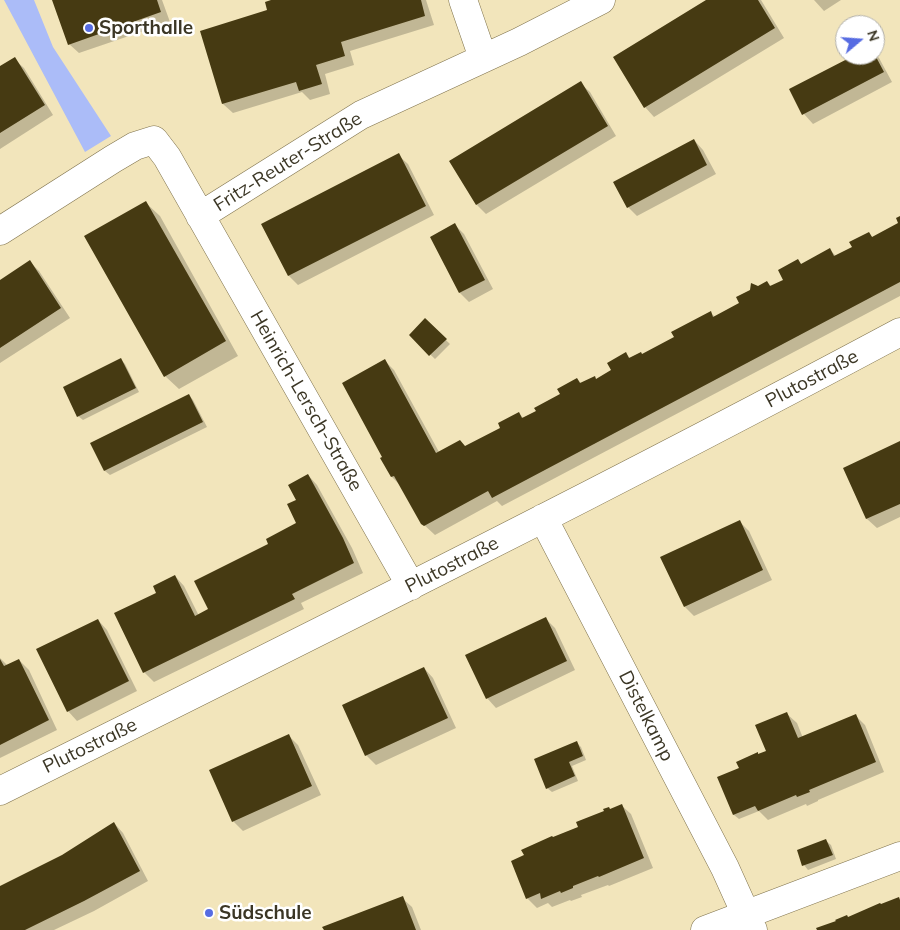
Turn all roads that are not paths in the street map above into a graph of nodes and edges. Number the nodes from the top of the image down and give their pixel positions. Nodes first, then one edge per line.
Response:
1 (463, 0) edge
2 (601, 0) edge
3 (484, 58) junction
4 (200, 216) junction
5 (0, 231) edge
6 (900, 332) edge
7 (543, 518) junction
8 (412, 586) junction
9 (0, 791) edge
10 (900, 856) edge
11 (750, 922) edge
12 (705, 930) edge

1 - 3 street
2 - 3 street, Fritz-Reuter-Straße
3 - 4 street, Fritz-Reuter-Straße
4 - 5 street, Fritz-Reuter-Straße
4 - 8 street, Heinrich-Lersch-Straße
6 - 7 street, Plutostraße
7 - 8 street, Plutostraße
7 - 11 street, Distelkamp
8 - 9 street, Plutostraße
10 - 11 street
11 - 12 street

